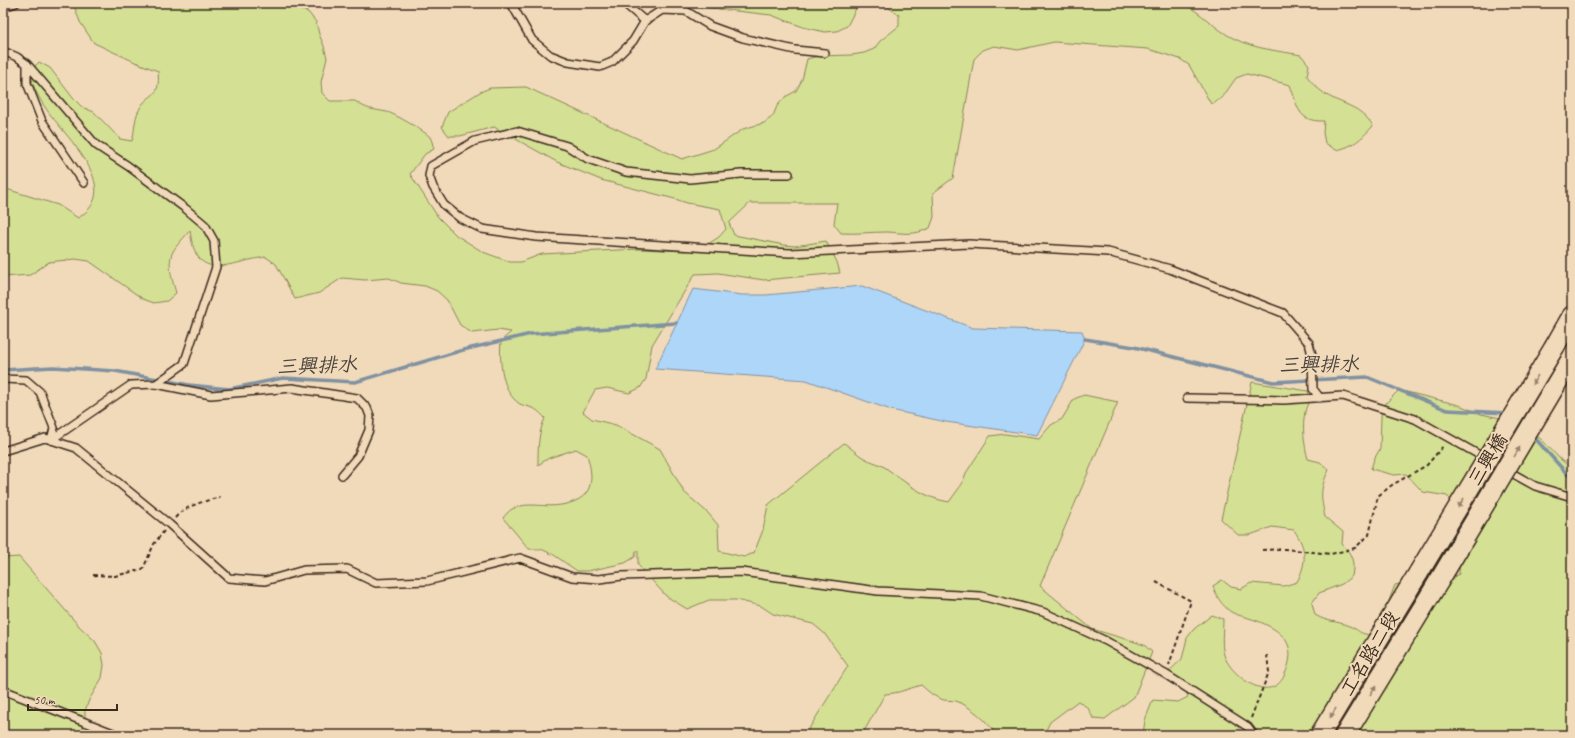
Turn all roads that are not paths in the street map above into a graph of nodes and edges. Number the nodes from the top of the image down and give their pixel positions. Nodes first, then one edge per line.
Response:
1 (16, 3) edge
2 (511, 3) edge
3 (624, 3) edge
4 (3, 7) edge
5 (645, 20) junction
6 (3, 51) edge
7 (825, 53) dead end
8 (27, 64) junction
9 (789, 174) dead end
10 (84, 183) dead end
11 (1572, 316) edge
12 (1571, 359) edge
13 (3, 379) edge
14 (156, 384) junction
15 (1187, 398) dead end
16 (1320, 398) junction
17 (51, 440) junction
18 (3, 452) edge
19 (342, 475) dead end
20 (1572, 497) edge
21 (1419, 572) joint
22 (1438, 581) joint
23 (3, 690) edge
24 (118, 735) edge
25 (1254, 735) edge
26 (1320, 735) edge
27 (1345, 735) edge

1 - 4 lane
2 - 5 lane
3 - 5 lane
5 - 7 lane
6 - 8 lane
8 - 10 lane
8 - 14 lane
9 - 16 lane
11 -> 21 main road, 三興橋, bridge
22 -> 12 main road, 三興橋, bridge
13 - 17 lane
14 - 17 lane
14 - 19 lane
15 - 16 lane
16 - 20 lane
17 - 18 lane
17 - 25 lane
21 -> 26 main road, 工名路二段
27 -> 22 main road, 工名路二段
23 - 24 lane

